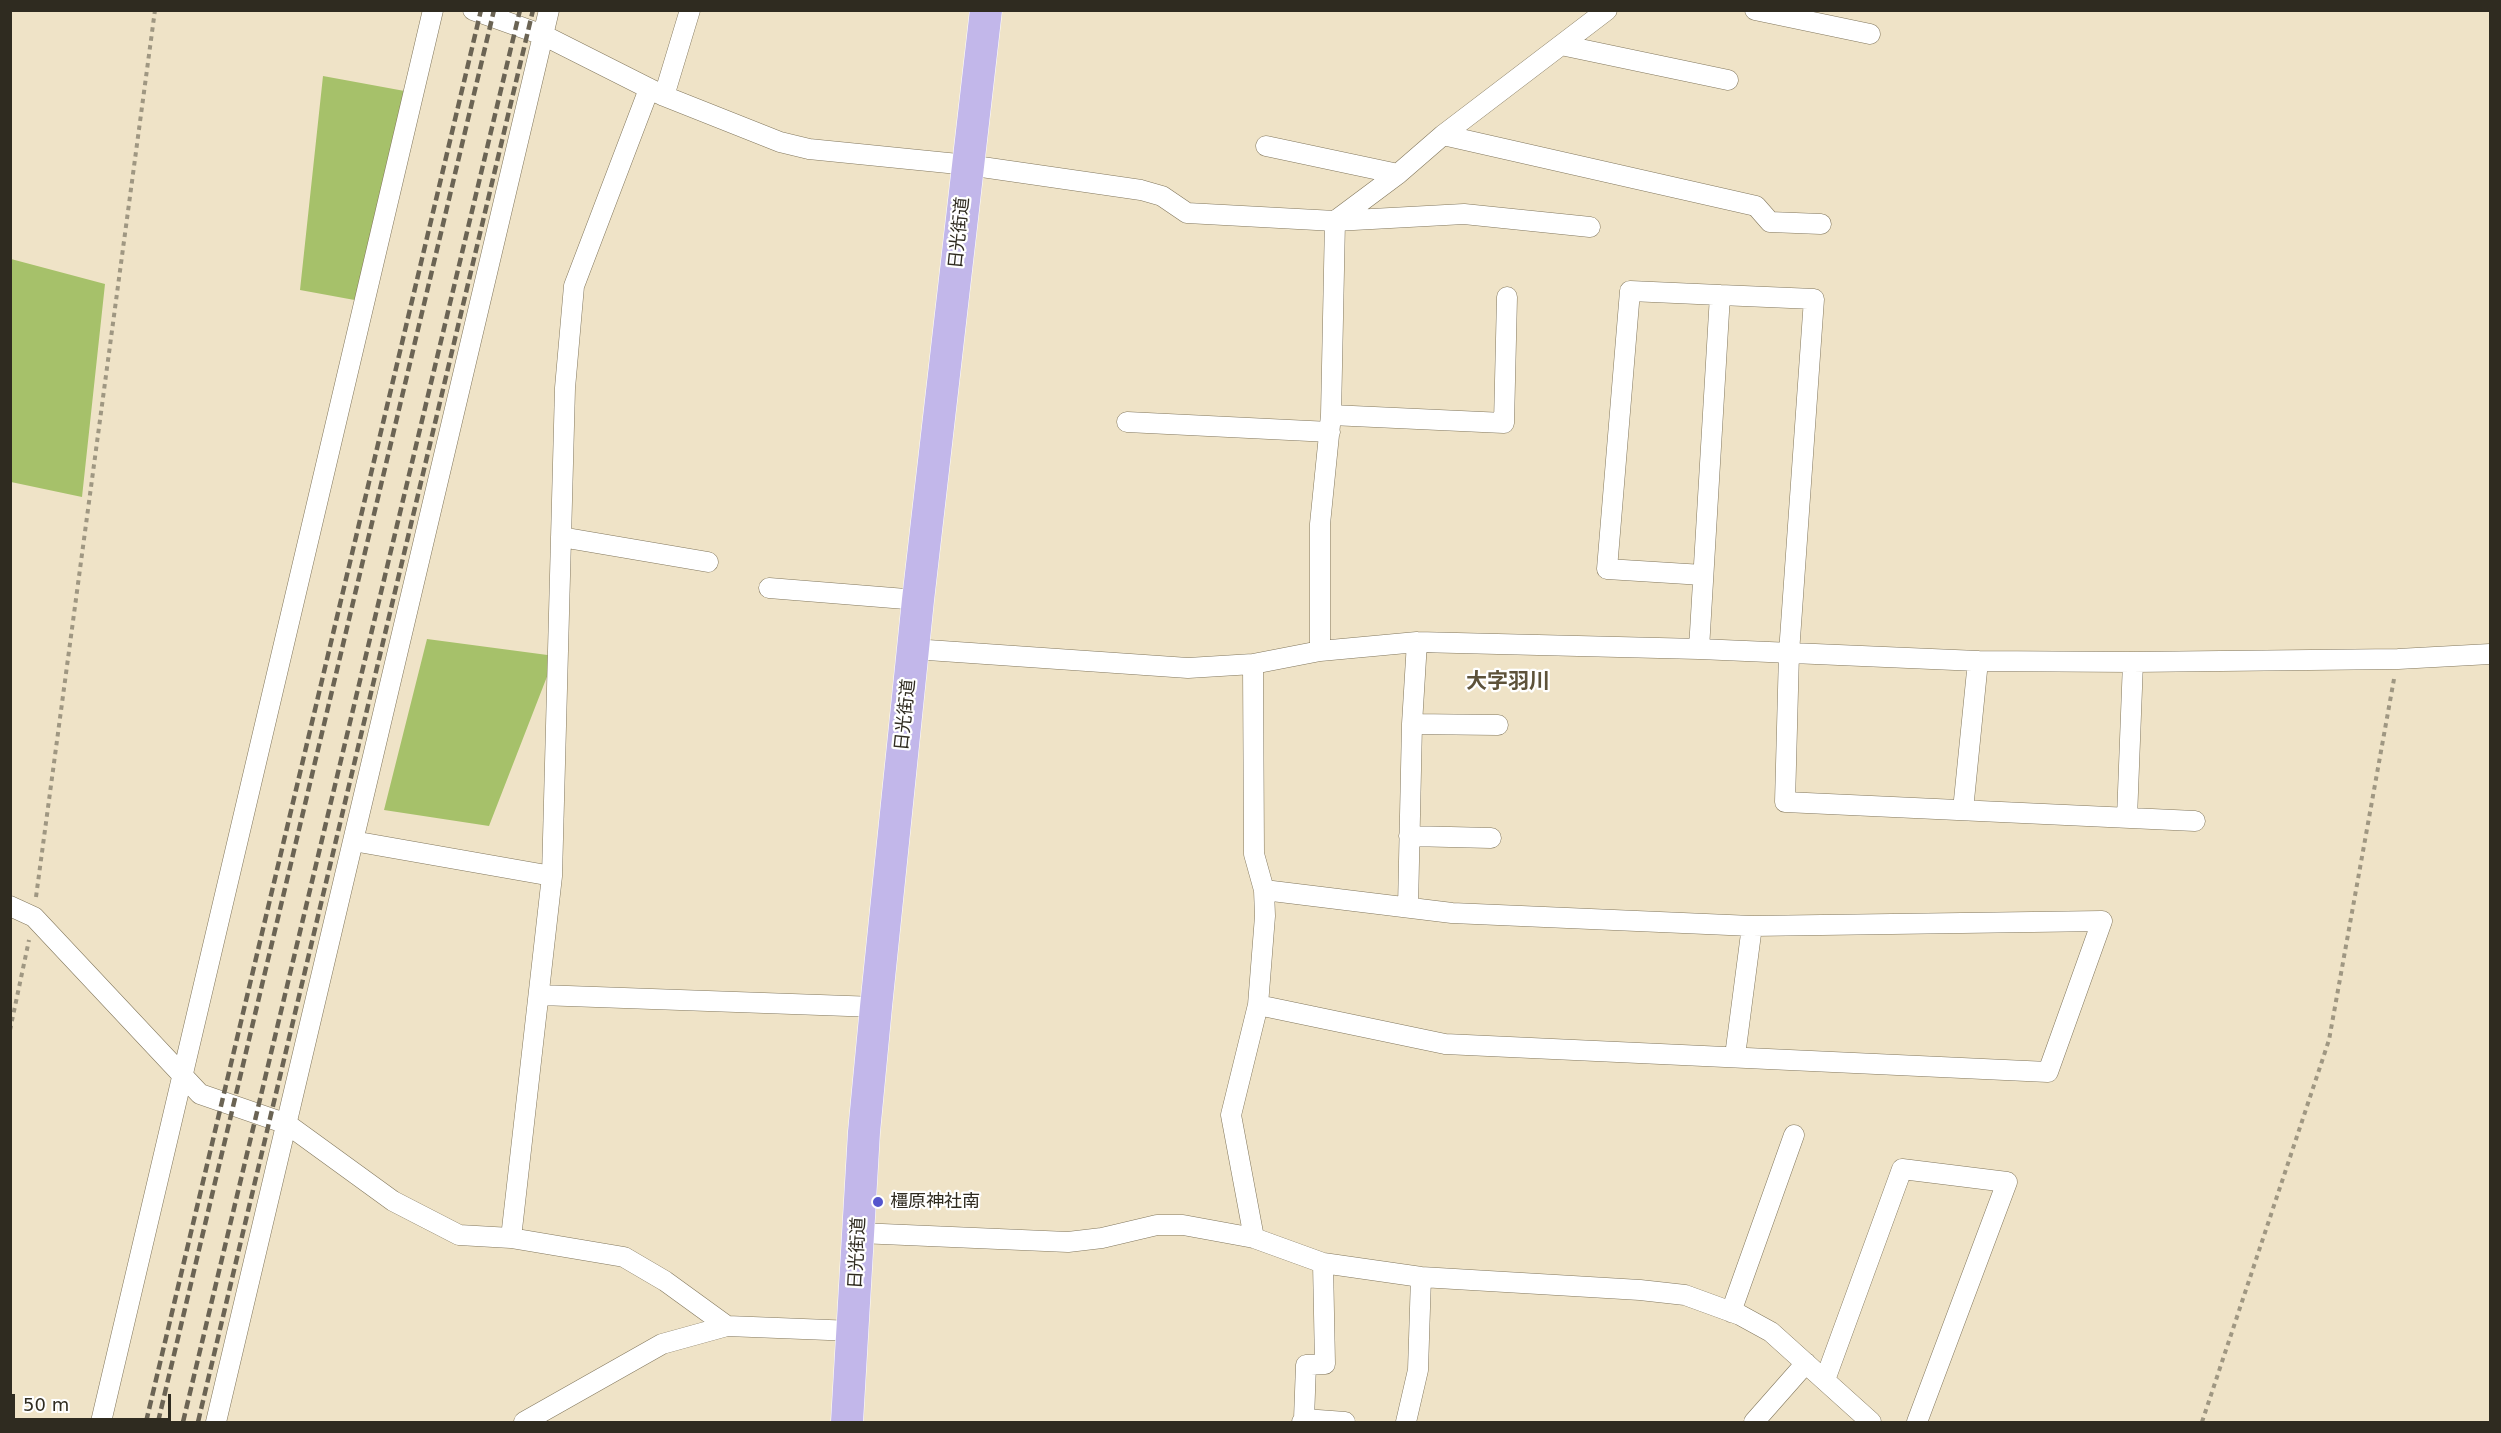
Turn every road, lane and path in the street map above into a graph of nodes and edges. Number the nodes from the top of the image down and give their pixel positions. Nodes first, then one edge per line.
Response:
1 (155, 10) edge
2 (433, 10) edge
3 (473, 10) edge
4 (549, 10) edge
5 (690, 10) edge
6 (986, 10) edge
7 (1607, 10) edge
8 (1755, 10) edge
9 (543, 34) junction
10 (1870, 34) dead end
11 (1561, 45) junction
12 (1728, 80) dead end
13 (657, 93) junction
14 (1443, 135) junction
15 (1266, 146) dead end
16 (968, 165) junction
17 (1398, 174) junction
18 (1335, 221) junction
19 (1821, 224) dead end
20 (1590, 227) dead end
21 (1720, 295) junction
22 (1507, 297) dead end
23 (1127, 422) dead end
24 (1330, 424) junction
25 (561, 537) junction
26 (708, 562) dead end
27 (1702, 575) junction
28 (769, 588) dead end
29 (918, 600) junction
30 (1417, 642) junction
31 (913, 649) junction
32 (1699, 649) junction
33 (1320, 651) junction
34 (1790, 653) junction
35 (2490, 654) edge
36 (2398, 659) junction
37 (1978, 661) junction
38 (2133, 662) junction
39 (1253, 664) junction
40 (1412, 724) junction
41 (1498, 725) dead end
42 (1963, 810) junction
43 (2127, 818) junction
44 (2195, 821) dead end
45 (1409, 836) junction
46 (1491, 838) dead end
47 (353, 841) junction
48 (552, 876) junction
49 (1264, 890) junction
50 (10, 906) edge
51 (1408, 907) junction
52 (34, 918) junction
53 (1752, 926) junction
54 (540, 996) junction
55 (1258, 1005) junction
56 (876, 1007) junction
57 (10, 1030) edge
58 (1734, 1056) junction
59 (182, 1074) junction
60 (287, 1124) junction
61 (1794, 1135) dead end
62 (859, 1233) junction
63 (511, 1238) junction
64 (1254, 1239) junction
65 (1323, 1263) junction
66 (1421, 1277) junction
67 (1731, 1312) junction
68 (727, 1326) junction
69 (854, 1331) junction
70 (1806, 1363) junction
71 (1825, 1380) junction
72 (1303, 1421) edge
73 (101, 1422) edge
74 (216, 1422) edge
75 (524, 1422) edge
76 (847, 1422) edge
77 (1345, 1422) edge
78 (1406, 1422) edge
79 (1754, 1422) edge
80 (1872, 1422) edge
81 (1917, 1422) edge
82 (2202, 1422) edge

1 - 52 path
2 - 59 street
3 - 9 street
4 - 9 street
5 - 13 street
6 - 16 highway, 日光街道
7 - 11 street
8 - 10 street
9 - 13 street
9 - 47 street
11 - 12 street
11 - 14 street
13 - 16 street
13 - 25 street
14 - 17 street
14 - 19 street
15 - 17 street
16 - 18 street
16 - 29 highway, 日光街道
17 - 18 street
18 - 20 street
18 - 24 street
21 - 27 street
21 - 27 street
21 - 34 street
22 - 24 street
23 - 24 street
24 - 33 street
25 - 26 street
25 - 48 street
27 - 32 street
28 - 29 street
29 - 31 highway, 日光街道
30 - 32 street
30 - 33 street
30 - 40 street
31 - 39 street
31 - 56 highway, 日光街道
32 - 34 street
33 - 39 street
34 - 37 street
34 - 42 street
35 - 36 street
36 - 38 street
36 - 82 path
37 - 38 street
37 - 42 street
38 - 43 street
39 - 49 street
40 - 41 street
40 - 45 street
42 - 43 street
43 - 44 street
45 - 46 street
45 - 51 street
47 - 48 street
47 - 60 street
48 - 54 street
49 - 51 street
49 - 55 street
50 - 52 street
51 - 53 street
52 - 57 path
52 - 59 street
53 - 58 street
53 - 58 street
54 - 56 street
54 - 63 street
55 - 58 street
55 - 64 street
56 - 62 highway, 日光街道
59 - 60 street
59 - 73 street
60 - 63 street
60 - 74 street
61 - 67 street
62 - 64 street
62 - 69 highway, 日光街道
63 - 68 street
64 - 65 street
65 - 66 street
65 - 72 street
66 - 67 street
66 - 78 street
67 - 70 street
68 - 69 street
68 - 75 street
69 - 76 highway, 日光街道
70 - 71 street
70 - 79 street
71 - 80 street
71 - 81 street
72 - 77 street

